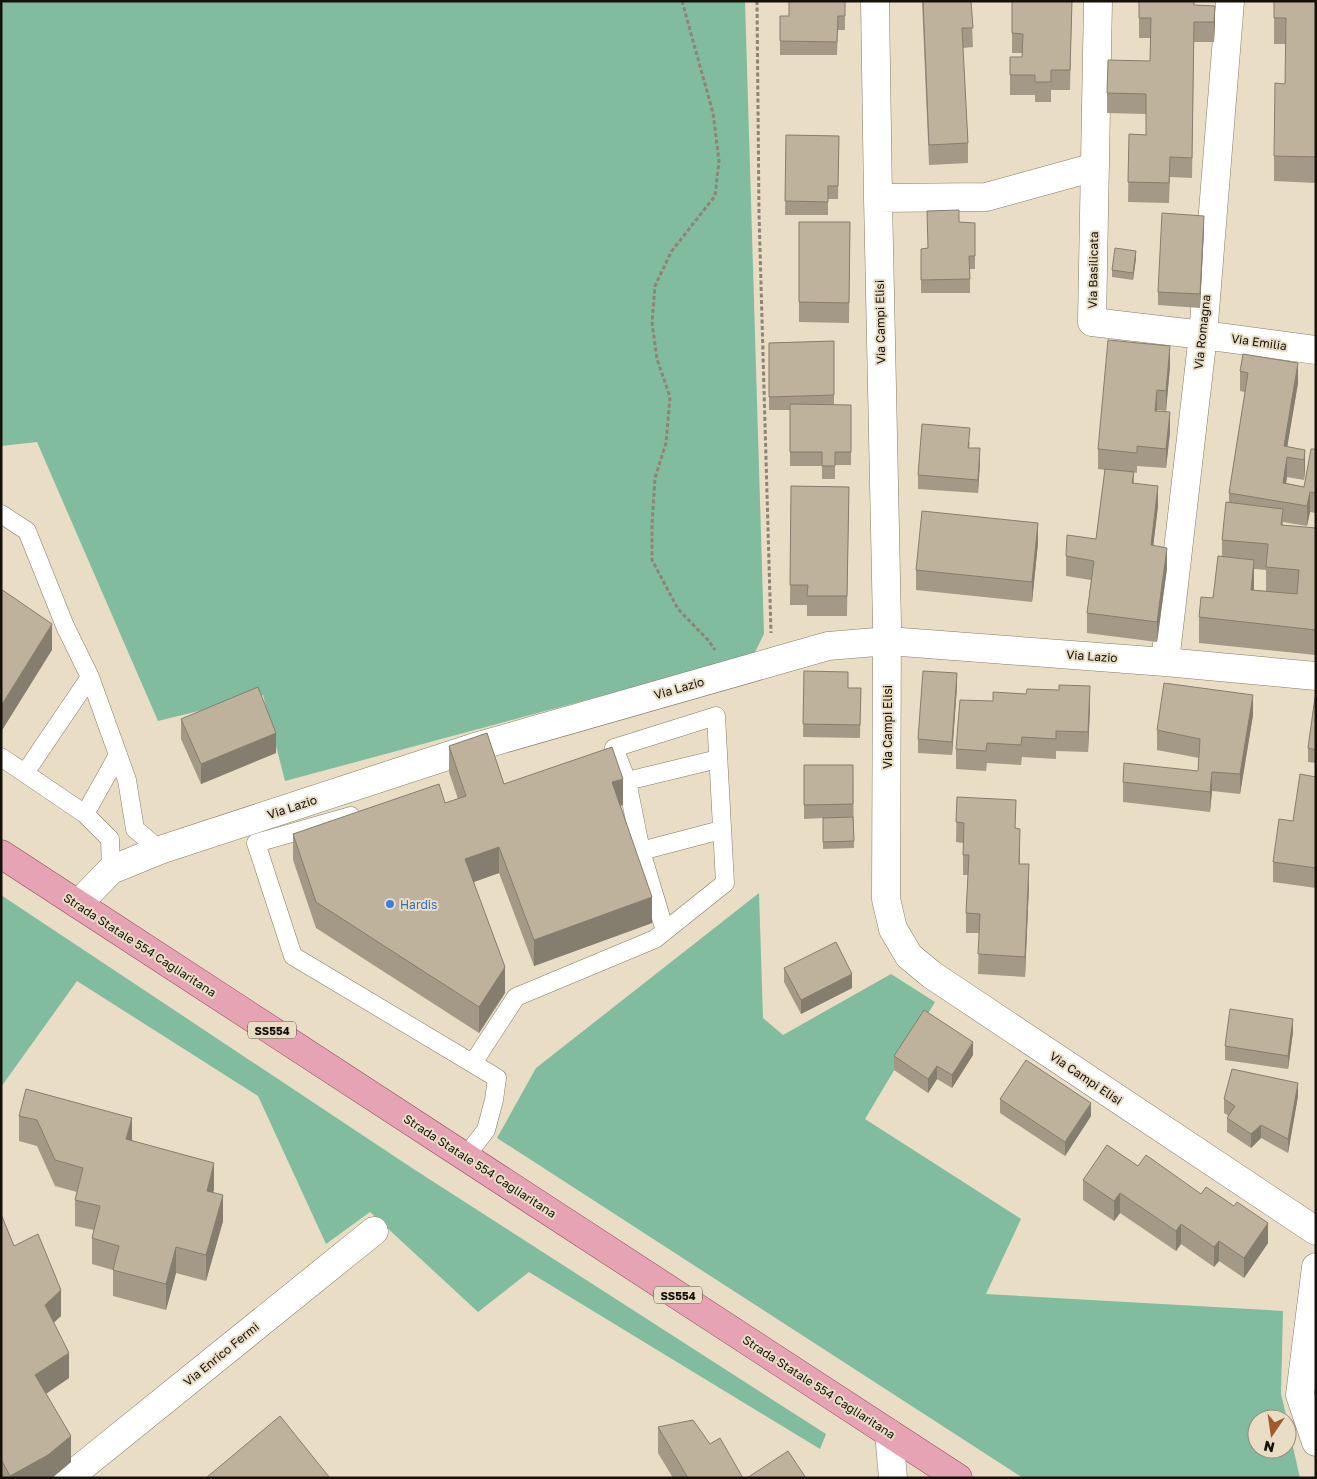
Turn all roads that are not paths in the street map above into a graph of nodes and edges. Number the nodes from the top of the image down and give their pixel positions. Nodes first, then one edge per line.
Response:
1 (875, 1) edge
2 (1098, 1) edge
3 (1230, 1) edge
4 (1095, 166) junction
5 (878, 198) junction
6 (1202, 335) junction
7 (1316, 350) edge
8 (1, 514) edge
9 (888, 641) junction
10 (1165, 662) junction
11 (90, 676) junction
12 (1316, 676) edge
13 (118, 755) junction
14 (1, 757) edge
15 (718, 758) junction
16 (25, 773) junction
17 (627, 781) junction
18 (371, 810) edge
19 (85, 814) junction
20 (722, 830) junction
21 (160, 850) junction
22 (641, 851) junction
23 (1, 854) edge
24 (111, 870) junction
25 (78, 904) junction
26 (665, 931) junction
27 (473, 1063) junction
28 (466, 1156) junction
29 (374, 1231) dead end
30 (1316, 1231) edge
31 (1316, 1267) edge
32 (889, 1433) junction
33 (1316, 1442) edge
34 (68, 1478) edge
35 (893, 1478) edge
36 (958, 1478) edge

1 - 5 street, Via Campi Elisi
2 - 4 street, Via Basilicata
3 - 6 street, Via Romagna
4 - 5 street
4 - 6 street, Via Basilicata
5 - 9 street, Via Campi Elisi
6 - 7 street, Via Emilia
6 - 10 street, Via Romagna
8 - 11 lane
9 - 10 street, Via Lazio
9 - 21 street, Via Lazio
9 - 30 street, Via Campi Elisi
10 - 12 street, Via Lazio
11 - 13 lane
11 - 16 lane
13 - 19 lane
13 - 21 lane
14 - 16 lane
15 - 17 lane
15 - 17 lane
15 - 20 lane
16 - 19 lane
17 - 22 lane
18 - 27 lane
19 - 24 lane
20 - 22 lane
20 - 26 lane
21 - 24 street, Via Lazio
22 - 26 lane
23 - 25 main road, Strada Statale 554 Cagliaritana / SS554
24 - 25 street, Via Lazio
25 - 28 main road, Strada Statale 554 Cagliaritana / SS554
26 - 27 lane
27 - 28 lane
28 - 32 main road, Strada Statale 554 Cagliaritana / SS554
29 - 34 street, Via Enrico Fermi
31 - 33 street
32 - 35 street
32 - 36 main road, Strada Statale 554 Cagliaritana / SS554

